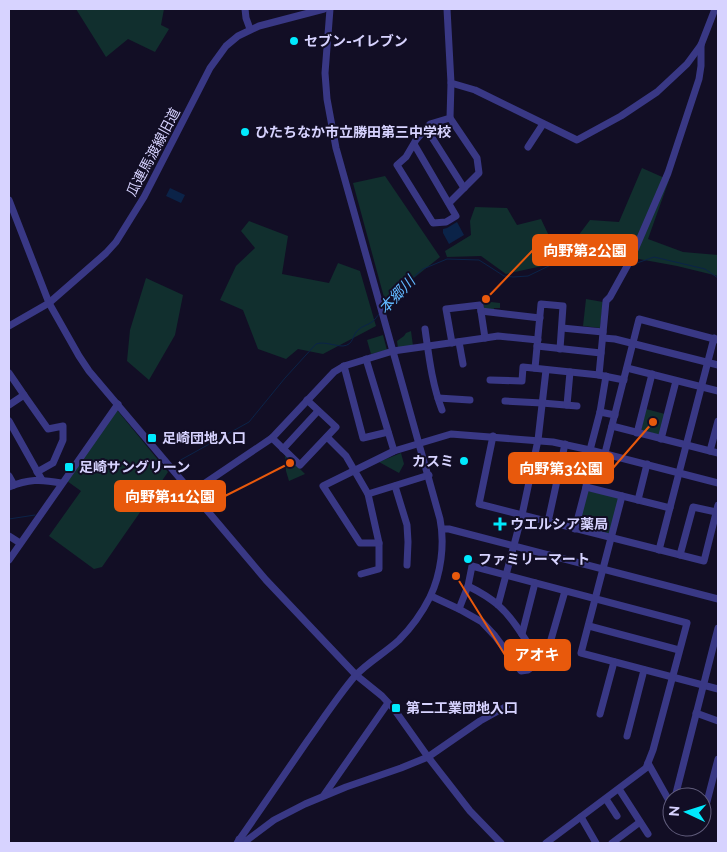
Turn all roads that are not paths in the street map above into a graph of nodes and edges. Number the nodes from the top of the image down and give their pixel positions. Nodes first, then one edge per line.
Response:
1 (245, 9) edge
2 (324, 9) edge
3 (330, 9) edge
4 (447, 9) edge
5 (716, 9) edge
6 (250, 29) junction
7 (701, 45) junction
8 (450, 84) junction
9 (450, 118) junction
10 (543, 124) junction
11 (426, 128) junction
12 (414, 144) junction
13 (528, 147) dead end
14 (464, 188) junction
15 (9, 200) edge
16 (449, 203) junction
17 (49, 304) junction
18 (481, 311) junction
19 (540, 318) junction
20 (9, 326) edge
21 (562, 328) junction
22 (425, 329) dead end
23 (603, 335) junction
24 (485, 338) junction
25 (716, 339) edge
26 (456, 342) junction
27 (537, 343) junction
28 (633, 344) junction
29 (427, 346) junction
30 (560, 348) junction
31 (393, 351) junction
32 (601, 353) junction
33 (366, 359) junction
34 (707, 362) junction
35 (463, 364) dead end
36 (718, 365) edge
37 (344, 366) junction
38 (535, 368) junction
39 (627, 368) junction
40 (546, 370) junction
41 (570, 372) junction
42 (9, 374) edge
43 (652, 374) junction
44 (602, 375) junction
45 (490, 380) dead end
46 (624, 380) junction
47 (676, 381) junction
48 (701, 387) junction
49 (718, 391) edge
50 (24, 395) junction
51 (438, 398) junction
52 (307, 400) junction
53 (470, 400) dead end
54 (505, 401) dead end
55 (542, 402) junction
56 (118, 404) junction
57 (9, 405) edge
58 (567, 405) junction
59 (578, 406) dead end
60 (442, 410) dead end
61 (318, 411) junction
62 (600, 412) junction
63 (615, 415) junction
64 (718, 420) edge
65 (9, 422) edge
66 (612, 426) junction
67 (388, 432) junction
68 (637, 432) junction
69 (493, 436) junction
70 (327, 437) junction
71 (272, 438) junction
72 (661, 438) junction
73 (538, 440) junction
74 (420, 443) junction
75 (565, 444) junction
76 (686, 444) junction
77 (283, 449) junction
78 (590, 450) junction
79 (394, 451) junction
80 (710, 451) junction
81 (605, 453) junction
82 (718, 453) edge
83 (647, 464) junction
84 (354, 471) junction
85 (38, 472) junction
86 (679, 472) junction
87 (429, 475) junction
88 (9, 476) edge
89 (42, 480) junction
90 (718, 483) edge
91 (61, 484) junction
92 (11, 486) edge
93 (395, 486) junction
94 (586, 487) junction
95 (192, 492) junction
96 (368, 494) junction
97 (622, 496) junction
98 (638, 500) junction
99 (670, 508) junction
100 (717, 509) edge
101 (522, 515) junction
102 (548, 522) junction
103 (575, 528) junction
104 (442, 529) junction
105 (9, 536) edge
106 (611, 538) junction
107 (20, 543) junction
108 (379, 543) junction
109 (514, 545) junction
110 (659, 550) junction
111 (680, 555) junction
112 (9, 560) edge
113 (408, 565) dead end
114 (604, 569) junction
115 (361, 574) dead end
116 (506, 576) junction
117 (535, 583) junction
118 (468, 586) junction
119 (564, 591) junction
120 (430, 596) junction
121 (596, 599) junction
122 (718, 599) edge
123 (498, 605) junction
124 (460, 609) junction
125 (589, 626) junction
126 (718, 628) edge
127 (522, 634) junction
128 (679, 650) junction
129 (540, 662) junction
130 (614, 662) junction
131 (644, 670) junction
132 (356, 675) junction
133 (672, 677) junction
134 (703, 686) junction
135 (718, 689) edge
136 (388, 703) junction
137 (507, 706) dead end
138 (696, 713) junction
139 (600, 714) dead end
140 (718, 721) edge
141 (627, 736) dead end
142 (428, 757) junction
143 (718, 759) edge
144 (648, 763) junction
145 (678, 787) edge
146 (711, 787) edge
147 (662, 788) edge
148 (618, 789) junction
149 (324, 796) junction
150 (606, 799) junction
151 (617, 816) dead end
152 (581, 817) junction
153 (640, 822) junction
154 (648, 834) dead end
155 (238, 841) edge
156 (500, 843) edge
157 (546, 843) edge
158 (596, 843) edge
159 (612, 843) edge

1 - 6 street
2 - 6 street, 瓜連馬渡線旧道
3 - 31 street
4 - 8 street
5 - 7 street
6 - 17 street, 瓜連馬渡線旧道
7 - 10 street
7 - 23 street
8 - 9 street
8 - 10 street
9 - 11 street
9 - 14 street
10 - 13 street
11 - 12 street
11 - 14 street
12 - 16 street
12 - 16 street
14 - 16 street
15 - 17 street
17 - 20 street, 瓜連馬渡線旧道
17 - 56 street
18 - 19 street
18 - 24 street
18 - 26 street
19 - 21 street
19 - 27 street
21 - 23 street
21 - 30 street
22 - 29 street
23 - 28 street
23 - 32 street
24 - 26 street
24 - 27 street
25 - 28 street
25 - 34 street
26 - 29 street
26 - 35 street
27 - 30 street
27 - 38 street
28 - 34 street
28 - 39 street
29 - 31 street
29 - 51 street
30 - 32 street
31 - 33 street
31 - 74 street
32 - 44 street
33 - 37 street
33 - 67 street
34 - 36 street
34 - 48 street
37 - 52 street
37 - 67 street
38 - 40 street
38 - 45 street
39 - 43 street
39 - 46 street
40 - 41 street
40 - 55 street
41 - 44 street
41 - 58 street
42 - 50 street
43 - 47 street
43 - 68 street
44 - 46 street
44 - 62 street
46 - 63 street
47 - 48 street
47 - 72 street
48 - 49 street
48 - 76 street
50 - 57 street
50 - 85 street
51 - 53 street
51 - 60 street
52 - 61 street
52 - 71 street
54 - 55 street
55 - 58 street
55 - 73 street
56 - 91 street
56 - 95 street
58 - 59 street
61 - 70 street
61 - 77 street
62 - 63 street
62 - 78 street
63 - 66 street
64 - 80 street
65 - 85 street
66 - 68 street
66 - 81 street
67 - 79 street
68 - 72 street
69 - 73 street
69 - 74 street
69 - 101 street
70 - 77 street
70 - 84 street
71 - 77 street
71 - 95 street
72 - 76 street
73 - 75 street
73 - 101 street
74 - 79 street
74 - 87 street
75 - 78 street
75 - 102 street
76 - 80 street
76 - 86 street
78 - 81 street
78 - 94 street
79 - 84 street
80 - 82 street
81 - 83 street
83 - 86 street
83 - 98 street
84 - 96 street
84 - 108 street
85 - 89 street
86 - 90 street
86 - 99 street
87 - 93 street
87 - 104 street
88 - 92 street
89 - 91 street
89 - 92 street
91 - 107 street
93 - 96 street
93 - 113 street
94 - 97 street
94 - 103 street
95 - 132 street
96 - 108 street
97 - 98 street
97 - 106 street
98 - 99 street
99 - 110 street
100 - 111 street
100 - 111 street
101 - 102 street
101 - 109 street
102 - 103 street
103 - 106 street
104 - 109 street
104 - 120 street
105 - 107 street
106 - 110 street
106 - 114 street
107 - 112 street
108 - 115 street
109 - 114 street
109 - 116 street
110 - 111 street
114 - 121 street
114 - 122 street
116 - 117 street
116 - 118 street
116 - 123 street
117 - 119 street
117 - 127 street
118 - 123 street
118 - 124 street
119 - 121 street
119 - 129 street
120 - 124 street
120 - 132 street
121 - 125 street
121 - 128 street
123 - 127 street
124 - 129 street
125 - 128 street
125 - 130 street
126 - 134 street
127 - 129 street
128 - 133 street
130 - 131 street
130 - 139 street
131 - 133 street
131 - 141 street
132 - 136 street
132 - 155 street
133 - 134 street
133 - 144 street
134 - 135 street
134 - 138 street
136 - 142 street
136 - 149 street
137 - 142 street
138 - 140 street
138 - 145 street
142 - 149 street
142 - 156 street
143 - 146 street
144 - 147 street
144 - 148 street
148 - 150 street
148 - 153 street
149 - 155 street
150 - 151 street
150 - 152 street
152 - 157 street
152 - 158 street
153 - 154 street
153 - 159 street

